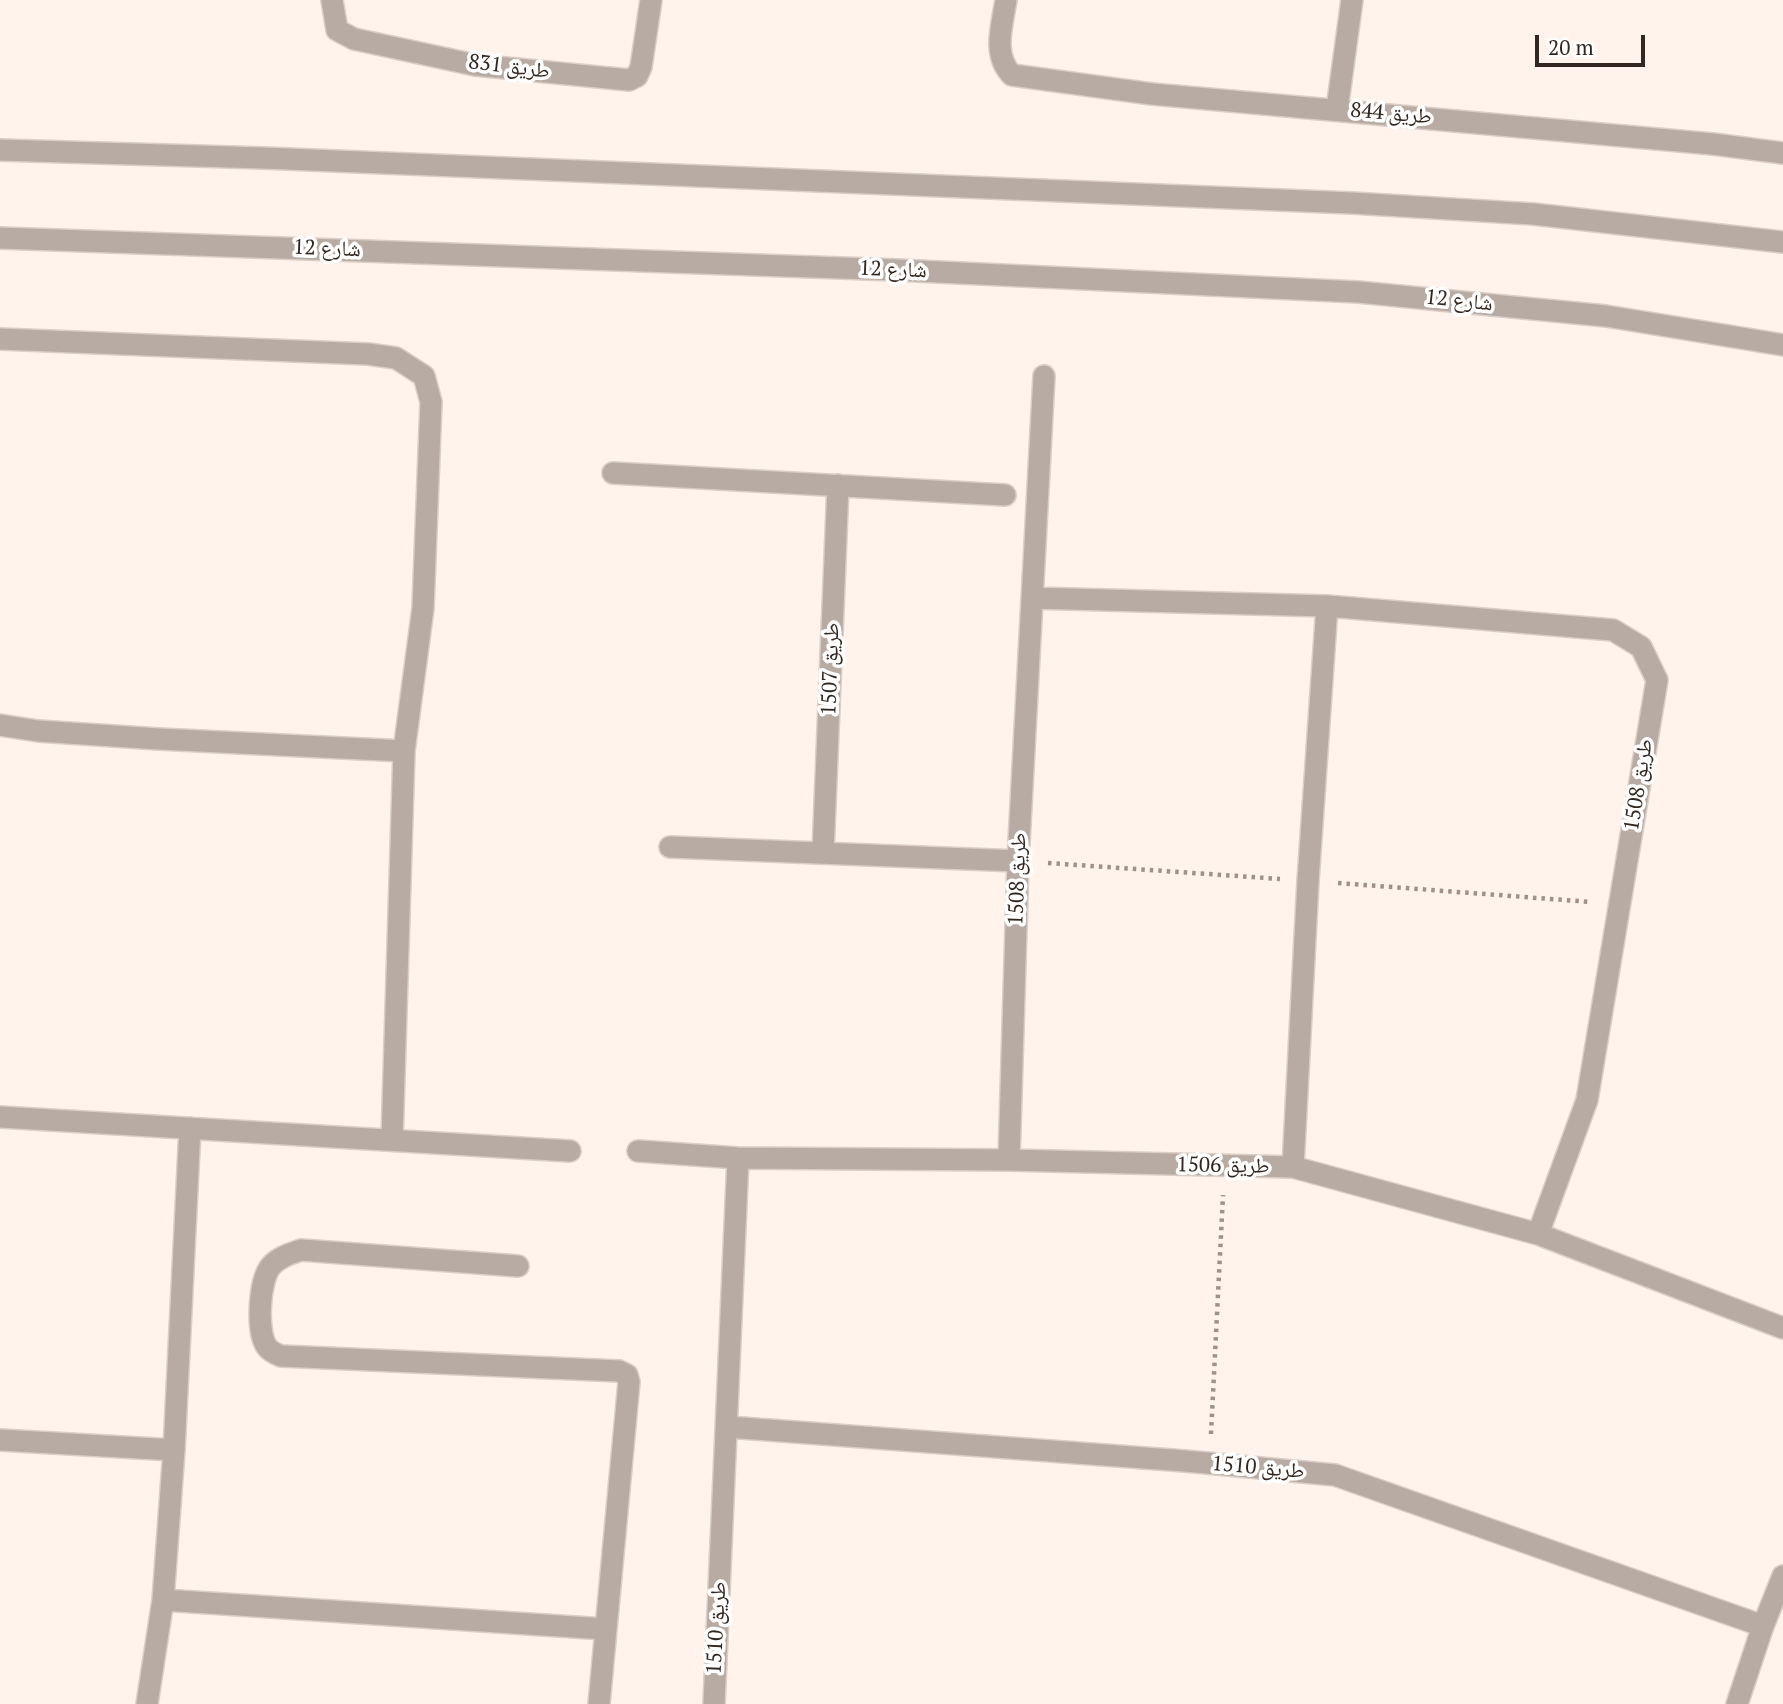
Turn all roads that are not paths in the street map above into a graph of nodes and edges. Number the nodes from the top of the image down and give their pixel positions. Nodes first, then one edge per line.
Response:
1 (332, 0) edge
2 (651, 0) edge
3 (1006, 0) edge
4 (1352, 0) edge
5 (1337, 109) junction
6 (0, 150) edge
7 (1783, 153) edge
8 (0, 238) edge
9 (1783, 242) edge
10 (0, 339) edge
11 (1783, 345) edge
12 (1044, 376) dead end
13 (613, 473) dead end
14 (838, 485) junction
15 (1005, 495) dead end
16 (1032, 598) junction
17 (1327, 606) junction
18 (0, 724) edge
19 (404, 751) junction
20 (670, 847) dead end
21 (823, 853) junction
22 (1018, 861) junction
23 (0, 1117) edge
24 (190, 1128) junction
25 (392, 1140) junction
26 (570, 1152) dead end
27 (638, 1152) dead end
28 (738, 1158) junction
29 (1009, 1160) junction
30 (1293, 1167) junction
31 (1538, 1234) junction
32 (519, 1266) dead end
33 (1783, 1328) edge
34 (728, 1427) junction
35 (0, 1440) edge
36 (174, 1450) junction
37 (1783, 1576) edge
38 (163, 1601) junction
39 (1763, 1626) junction
40 (606, 1629) junction
41 (147, 1704) edge
42 (599, 1704) edge
43 (714, 1704) edge
44 (1737, 1704) edge

1 - 2 street, طريق 831
3 - 5 street, طريق 844
4 - 5 street
5 - 7 street, طريق 844
6 - 9 street
8 - 11 street, شارع 12
10 - 19 street
12 - 16 street, طريق 1508
13 - 14 street
14 - 15 street
14 - 21 street, طريق 1507
16 - 17 street, طريق 1508
16 - 22 street, طريق 1508
17 - 30 street
17 - 31 street, طريق 1508
18 - 19 street
19 - 25 street
20 - 21 street
21 - 22 street
22 - 29 street, طريق 1508
23 - 24 street
24 - 25 street
24 - 36 street
25 - 26 street
27 - 28 street, طريق 1506
28 - 29 street, طريق 1506
28 - 34 street, طريق 1510
29 - 30 street, طريق 1506
30 - 31 street, طريق 1506
31 - 33 street, طريق 1506
32 - 40 street
34 - 39 street, طريق 1510
34 - 43 street, طريق 1510
35 - 36 street
36 - 38 street
37 - 39 street
38 - 40 street
38 - 41 street
39 - 44 street
40 - 42 street

